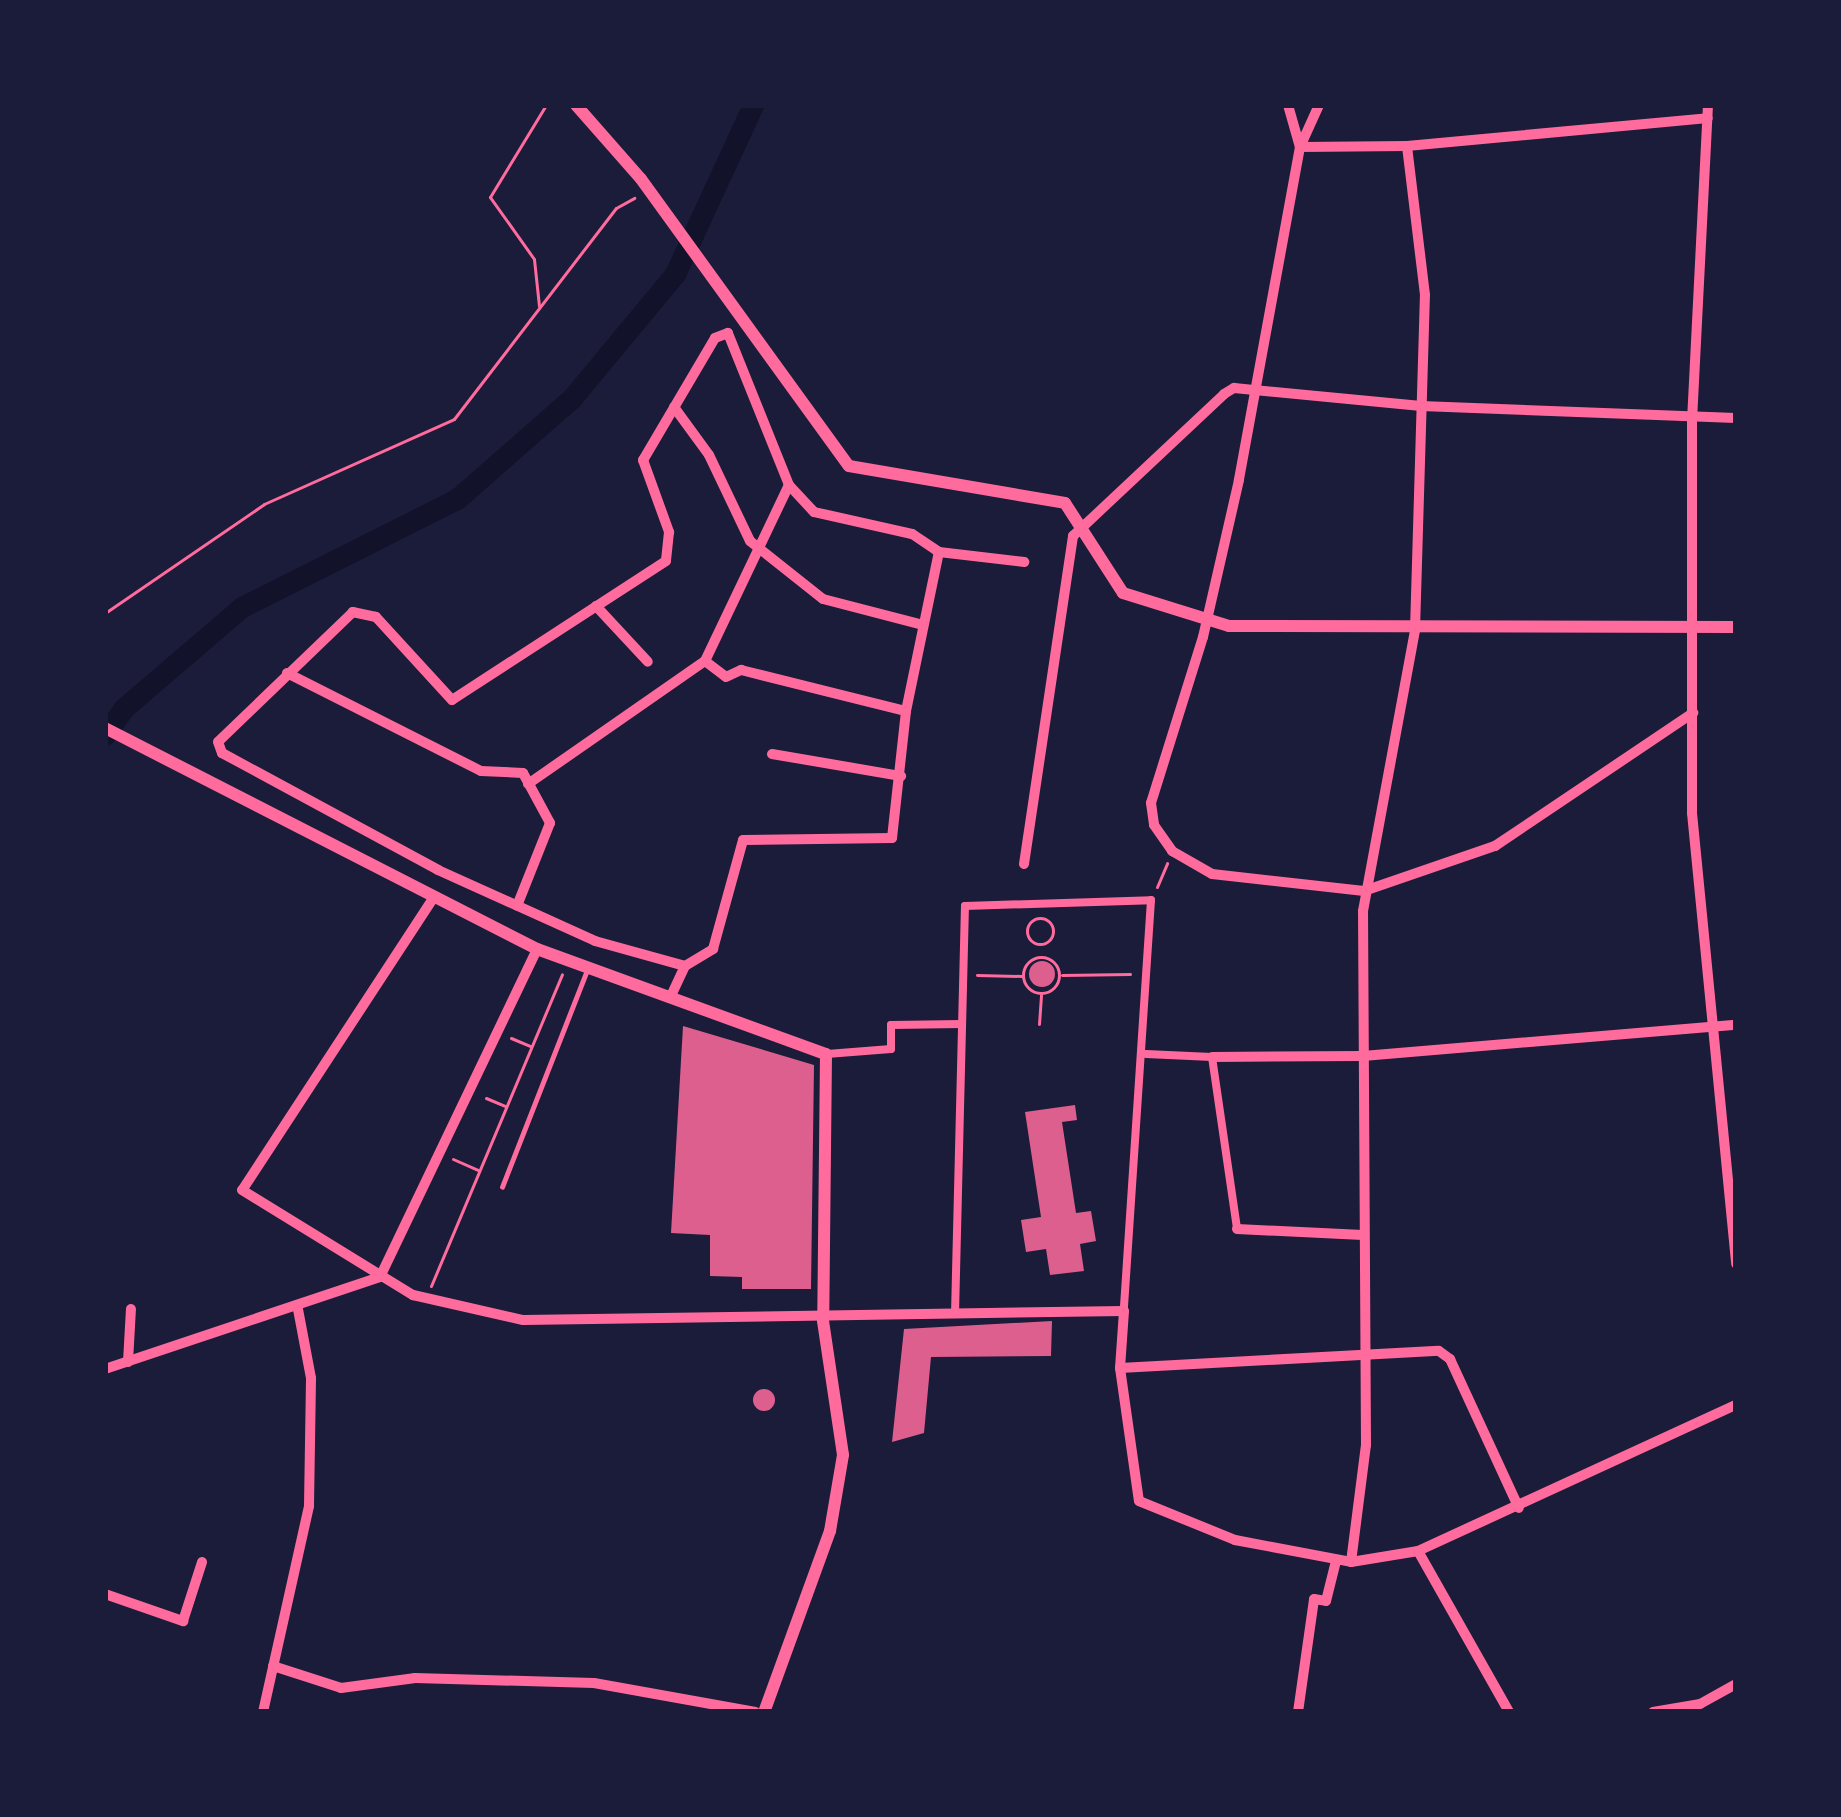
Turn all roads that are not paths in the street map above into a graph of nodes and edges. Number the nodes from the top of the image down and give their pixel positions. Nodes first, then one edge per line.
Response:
1 (576, 105) edge
2 (1288, 105) edge
3 (1319, 105) edge
4 (1708, 112) edge
5 (1407, 146) junction
6 (1300, 147) junction
7 (1256, 390) junction
8 (674, 406) junction
9 (1420, 406) junction
10 (1736, 418) edge
11 (1692, 422) junction
12 (789, 484) junction
13 (1081, 526) junction
14 (754, 544) junction
15 (939, 552) junction
16 (1024, 562) dead end
17 (596, 606) junction
18 (1207, 620) junction
19 (923, 625) junction
20 (1696, 625) junction
21 (1736, 627) edge
22 (1414, 630) junction
23 (705, 661) junction
24 (648, 662) dead end
25 (286, 673) junction
26 (906, 711) junction
27 (1694, 713) junction
28 (105, 728) edge
29 (772, 754) dead end
30 (901, 776) junction
31 (525, 779) junction
32 (1024, 865) dead end
33 (1364, 891) junction
34 (434, 897) junction
35 (518, 906) junction
36 (537, 949) junction
37 (685, 966) junction
38 (588, 968) junction
39 (670, 998) junction
40 (962, 1024) junction
41 (1736, 1025) edge
42 (1710, 1028) junction
43 (826, 1054) junction
44 (1146, 1054) junction
45 (1363, 1056) junction
46 (1212, 1057) junction
47 (502, 1186) dead end
48 (1237, 1229) joint
49 (1363, 1235) junction
50 (1736, 1264) edge
51 (380, 1277) junction
52 (130, 1309) dead end
53 (298, 1309) junction
54 (1124, 1312) junction
55 (955, 1317) junction
56 (823, 1321) junction
57 (1365, 1353) junction
58 (128, 1362) junction
59 (1120, 1368) junction
60 (105, 1369) edge
61 (1736, 1405) edge
62 (1519, 1508) junction
63 (1418, 1551) junction
64 (1336, 1561) junction
65 (202, 1562) dead end
66 (1351, 1562) junction
67 (105, 1594) edge
68 (273, 1666) junction
69 (1736, 1684) edge
70 (263, 1712) edge
71 (759, 1712) edge
72 (1298, 1712) edge
73 (1509, 1712) edge
74 (1653, 1712) edge

1 - 13 street
2 - 6 street
3 - 6 street
4 - 5 street
4 - 11 street
5 - 6 street
5 - 9 street
6 - 7 street
7 - 9 street
7 - 13 street
7 - 18 street
8 - 12 street
8 - 14 street
8 - 17 street
9 - 11 street
9 - 22 street
10 - 11 street
11 - 20 street
12 - 14 street
12 - 15 street
13 - 18 street
13 - 32 street
14 - 19 street
14 - 23 street
15 - 16 street
15 - 19 street
17 - 24 street
17 - 25 street
18 - 22 street
18 - 33 street
19 - 26 street
20 - 21 street
20 - 22 street
20 - 27 street
22 - 33 street
23 - 26 street
23 - 31 street
25 - 31 street
25 - 35 street
26 - 30 street
27 - 33 street
27 - 42 street
28 - 34 street
29 - 30 street
30 - 37 street
31 - 35 street
33 - 45 street
34 - 36 street
34 - 51 street
35 - 37 street
36 - 38 street
36 - 51 street
37 - 39 street
38 - 39 street
38 - 47 lane
39 - 43 street
40 - 43 street
40 - 44 street
40 - 55 street
41 - 42 street
42 - 45 street
42 - 50 street
43 - 56 street
44 - 46 street
44 - 54 street
45 - 46 street
45 - 49 street
46 - 48 street
48 - 49 street
49 - 57 street
51 - 53 street
51 - 56 street
52 - 58 street
53 - 58 street
53 - 68 street
54 - 55 street
54 - 59 street
55 - 56 street
56 - 71 street
57 - 59 street
57 - 62 street
57 - 66 street
58 - 60 street
59 - 64 street
61 - 62 street
62 - 63 street
63 - 66 street
63 - 73 street
64 - 66 street
64 - 72 street
65 - 67 street
68 - 70 street
68 - 71 street
69 - 74 street

